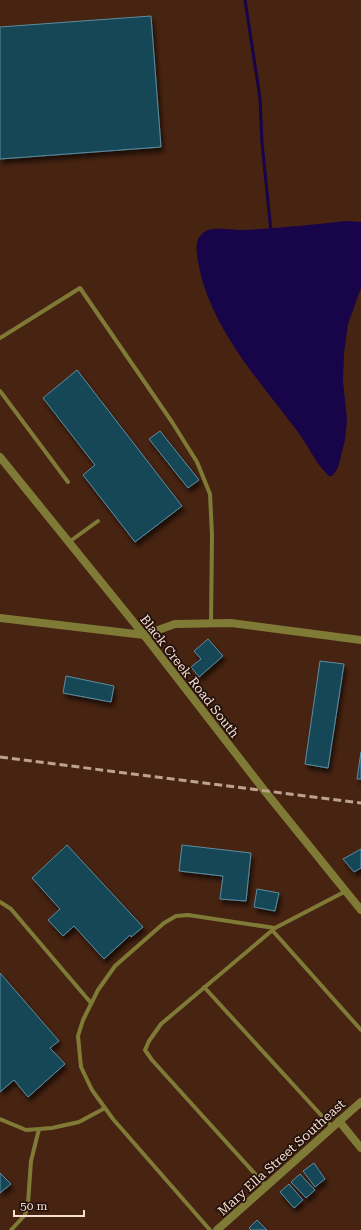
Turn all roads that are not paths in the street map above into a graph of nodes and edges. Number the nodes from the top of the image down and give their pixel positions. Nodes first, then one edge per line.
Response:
1 (0, 338) edge
2 (0, 391) edge
3 (0, 457) edge
4 (68, 482) dead end
5 (98, 521) dead end
6 (69, 543) junction
7 (0, 618) edge
8 (211, 624) junction
9 (144, 635) junction
10 (361, 640) edge
11 (346, 891) junction
12 (0, 902) edge
13 (361, 910) edge
14 (273, 929) junction
15 (204, 987) junction
16 (91, 1003) junction
17 (361, 1030) edge
18 (361, 1102) edge
19 (105, 1108) junction
20 (0, 1119) edge
21 (335, 1124) junction
22 (39, 1129) junction
23 (361, 1148) edge
24 (265, 1185) junction
25 (11, 1230) edge
26 (210, 1230) edge
27 (217, 1230) edge

1 - 8 lane
2 - 4 lane
3 - 6 street, Black Creek Road South
5 - 6 lane
6 - 9 street, Black Creek Road South
7 - 9 street
8 - 9 street
8 - 10 street
9 - 11 street, Black Creek Road South
11 - 13 street, Black Creek Road South
11 - 14 lane
12 - 16 lane
14 - 15 lane
14 - 16 lane
14 - 17 lane
15 - 21 lane
15 - 24 lane
16 - 19 lane
18 - 21 street, Mary Ella Street Southeast
19 - 22 lane
19 - 26 lane
20 - 22 lane
21 - 23 street
21 - 24 street, Mary Ella Street Southeast
22 - 25 lane
24 - 27 street, Mary Ella Street Southeast

